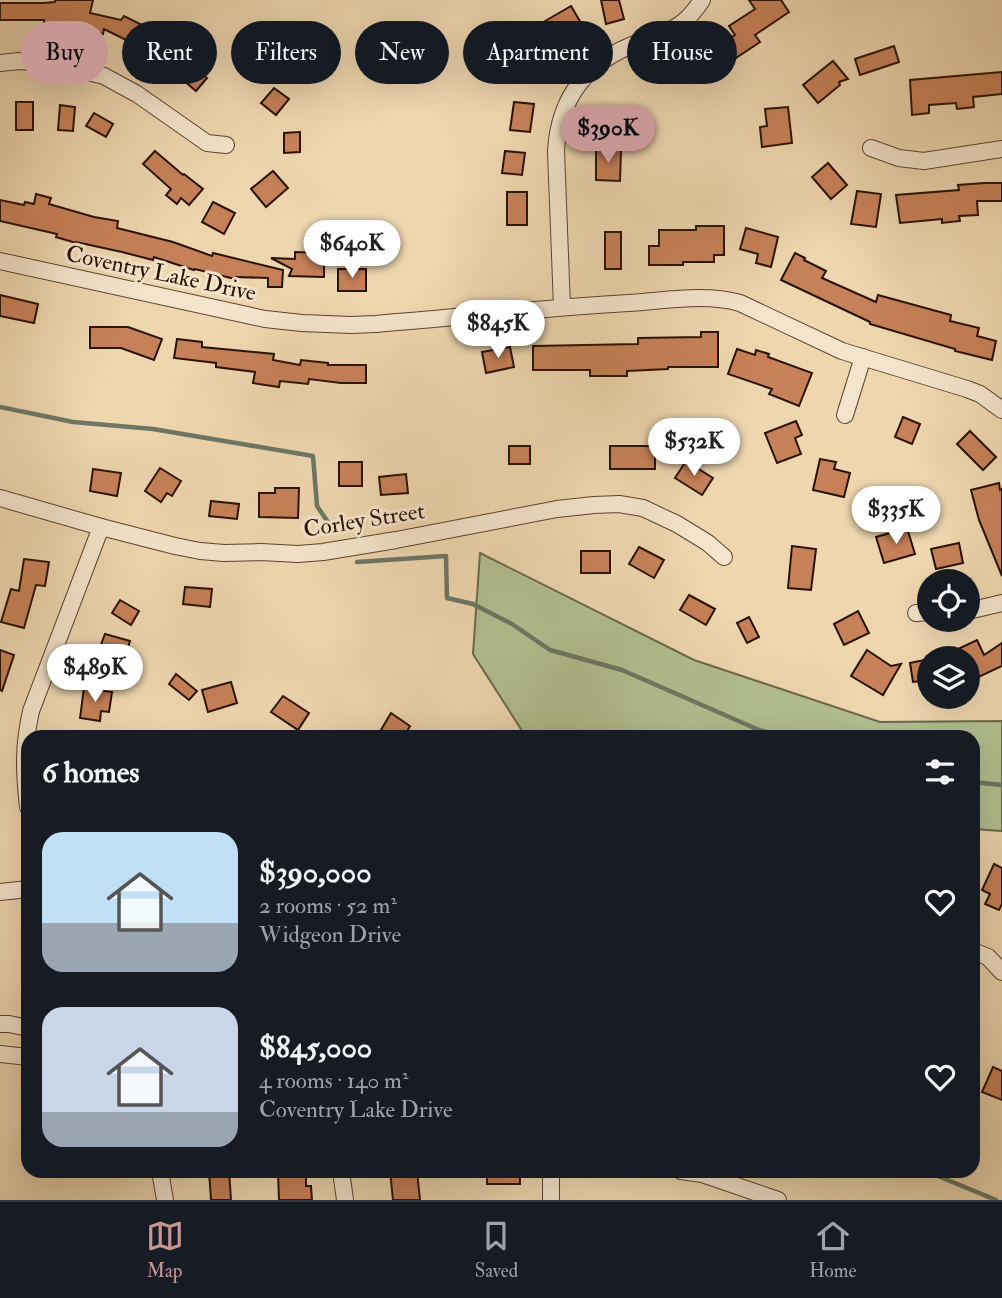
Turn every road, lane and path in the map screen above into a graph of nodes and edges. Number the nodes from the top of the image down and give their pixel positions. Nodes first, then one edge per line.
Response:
1 (702, 0) edge
2 (0, 63) edge
3 (226, 145) dead end
4 (872, 148) dead end
5 (1002, 149) edge
6 (0, 261) edge
7 (562, 307) junction
8 (863, 358) junction
9 (1000, 405) edge
10 (845, 415) dead end
11 (0, 498) edge
12 (101, 527) junction
13 (724, 557) dead end
14 (1002, 603) edge
15 (980, 608) edge
16 (27, 730) edge
17 (21, 889) edge
18 (0, 892) edge
19 (980, 954) edge
20 (1002, 972) edge
21 (0, 1024) edge
22 (21, 1027) edge
23 (0, 1054) edge
24 (21, 1056) edge
25 (161, 1178) edge
26 (342, 1178) edge
27 (551, 1178) edge
28 (714, 1178) edge
29 (164, 1200) edge
30 (345, 1200) edge
31 (551, 1200) edge
32 (778, 1200) edge

1 - 7 street
2 - 3 street
4 - 5 street
6 - 7 street, Coventry Lake Drive
7 - 8 street, Coventry Lake Drive
8 - 9 street, Coventry Lake Drive
8 - 10 street
11 - 12 street, Corley Street
12 - 13 street, Corley Street
12 - 16 street
14 - 15 street
17 - 18 street
19 - 20 street
21 - 22 street
23 - 24 street
25 - 29 street
26 - 30 street
27 - 31 street
28 - 32 street

